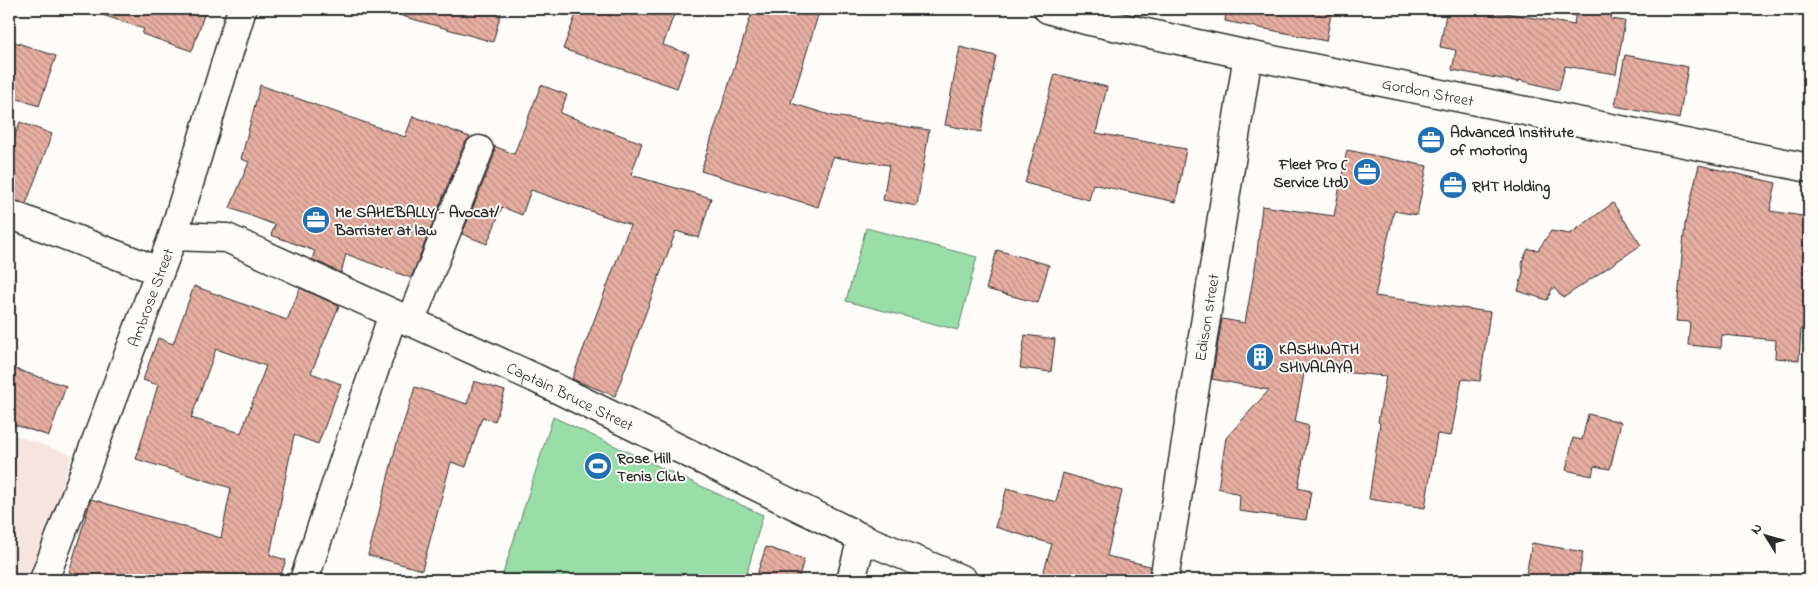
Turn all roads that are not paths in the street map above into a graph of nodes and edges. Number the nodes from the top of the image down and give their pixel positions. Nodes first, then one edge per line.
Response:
1 (242, 9) edge
2 (1048, 9) edge
3 (1248, 55) junction
4 (480, 150) dead end
5 (1809, 168) edge
6 (9, 214) edge
7 (173, 236) junction
8 (159, 271) junction
9 (402, 318) junction
10 (862, 538) junction
11 (44, 580) edge
12 (304, 580) edge
13 (851, 580) edge
14 (963, 580) edge
15 (1164, 580) edge

1 - 7 street, Ambrose Street
2 - 3 street, Gordon Street
3 - 5 street, Gordon Street
3 - 15 street, Edison street
4 - 9 street
6 - 8 street
7 - 8 street, Ambrose Street
7 - 9 street, Captain Bruce Street
8 - 11 street, Ambrose Street
9 - 10 street, Captain Bruce Street
9 - 12 street
10 - 13 street
10 - 14 street, Captain Bruce Street

